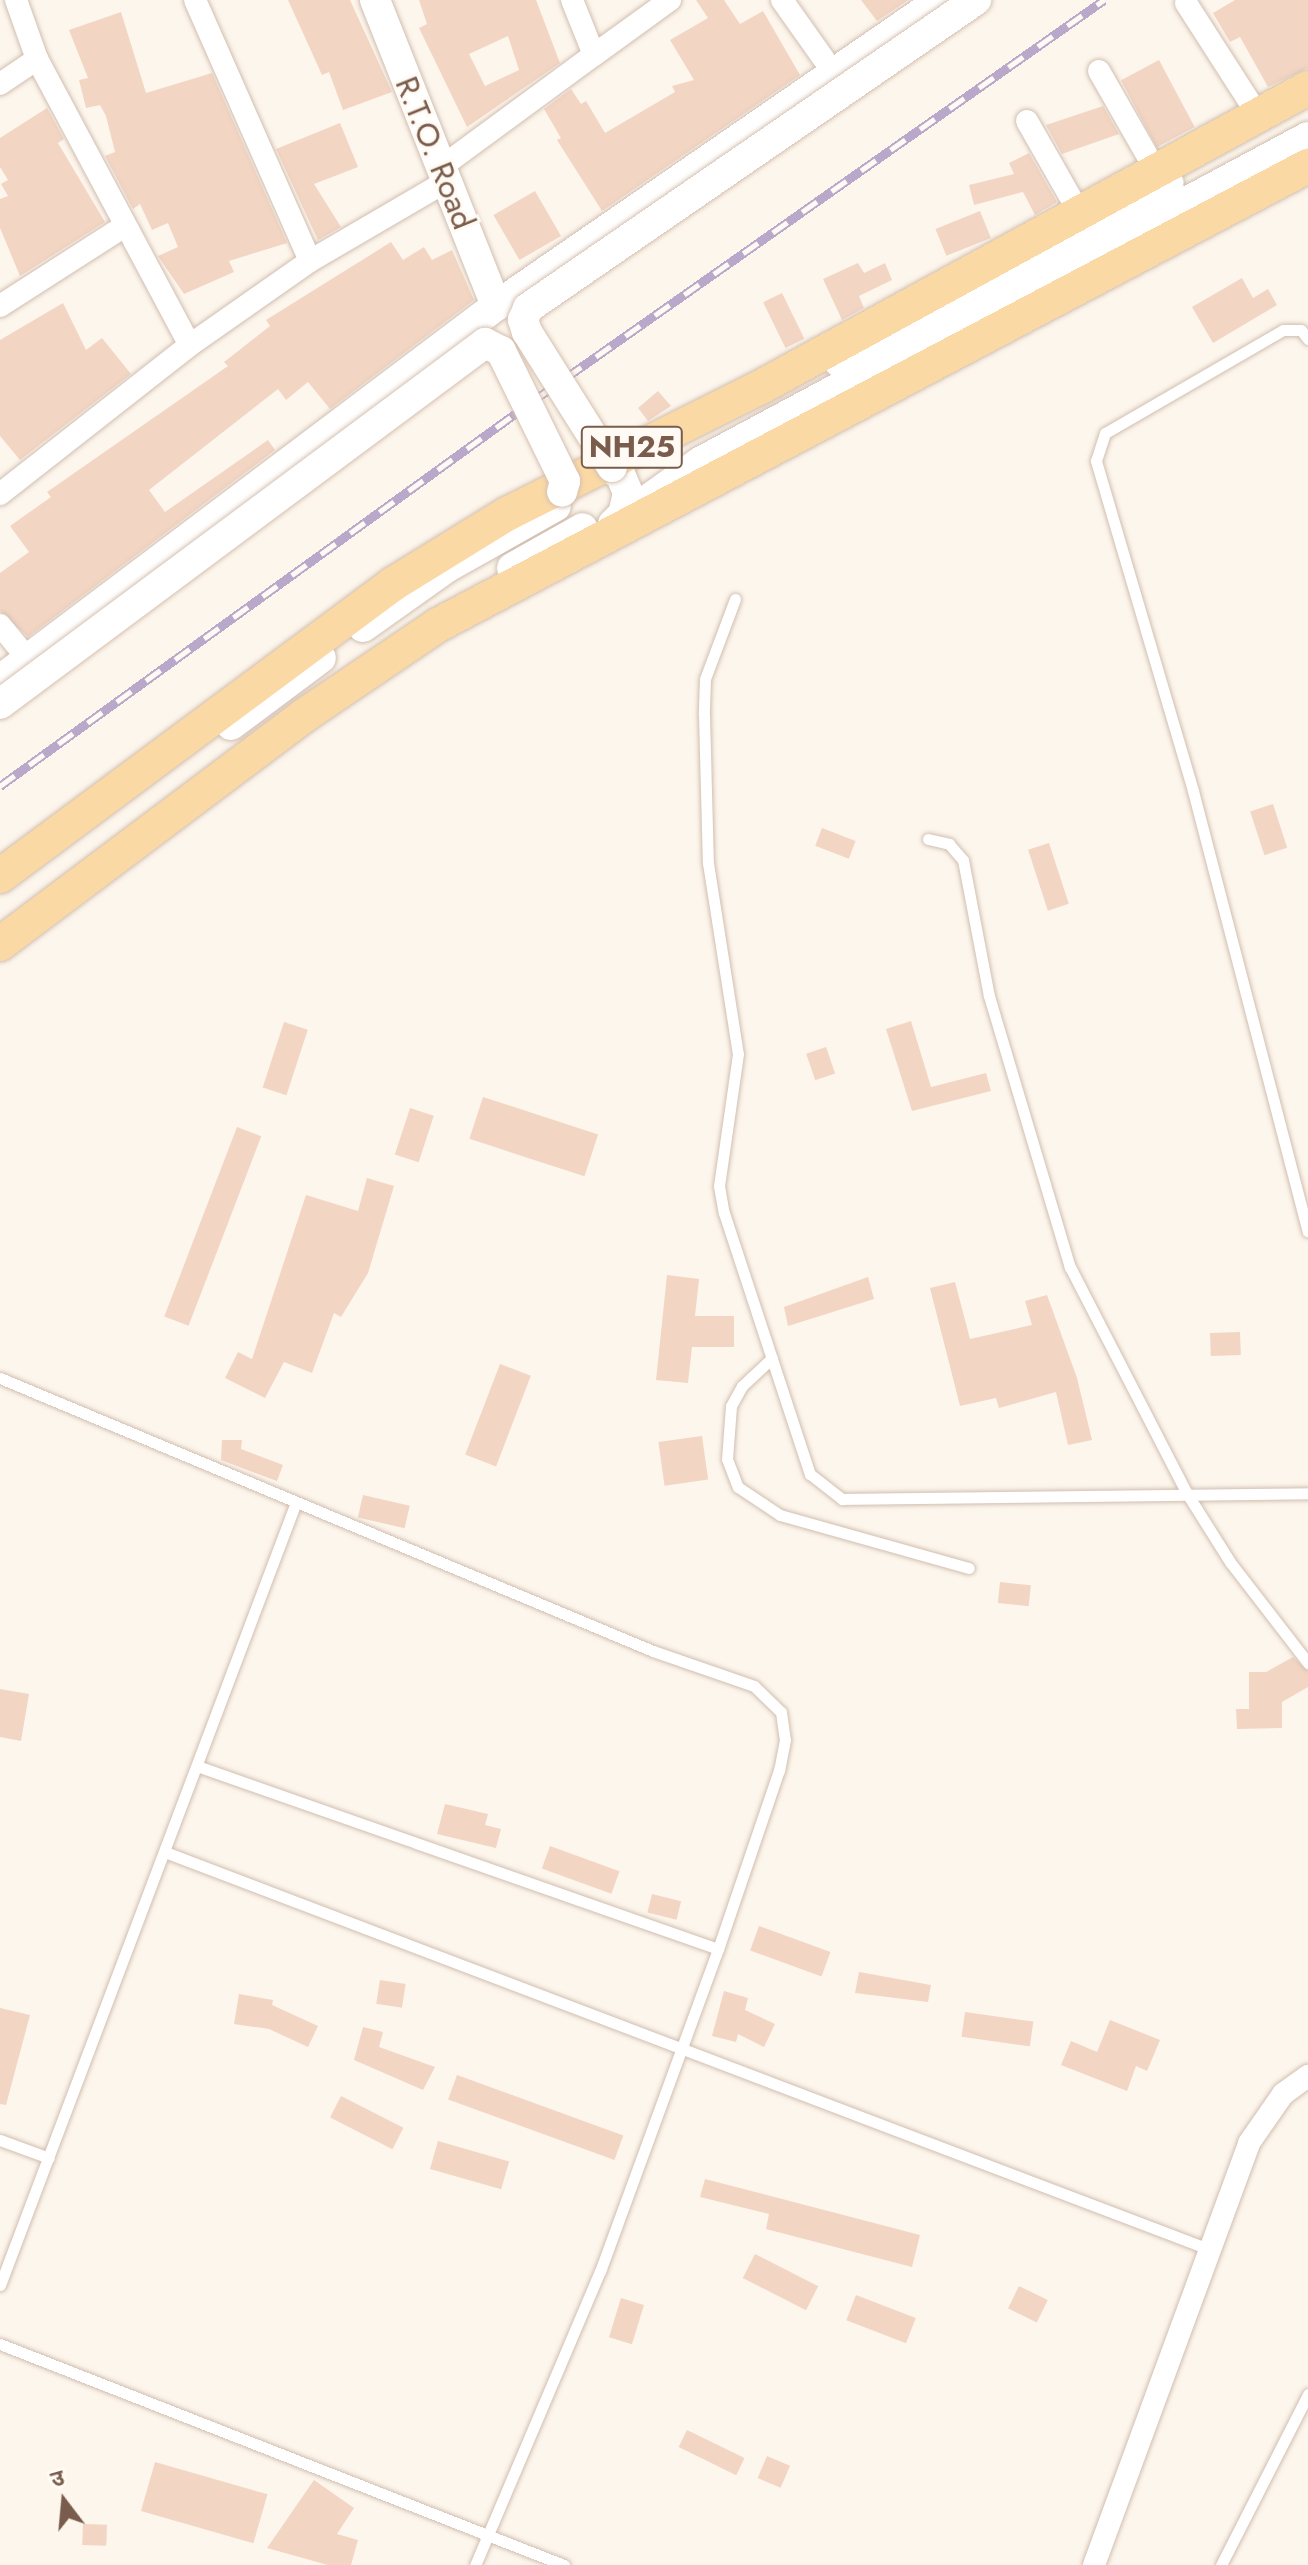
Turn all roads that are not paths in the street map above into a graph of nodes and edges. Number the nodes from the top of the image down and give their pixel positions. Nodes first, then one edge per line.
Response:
1 (16, 0) edge
2 (195, 0) edge
3 (375, 0) edge
4 (572, 0) edge
5 (670, 0) edge
6 (782, 0) edge
7 (940, 0) edge
8 (976, 0) edge
9 (1186, 3) dead end
10 (594, 55) junction
11 (37, 59) junction
12 (1099, 71) dead end
13 (833, 72) junction
14 (0, 84) edge
15 (1308, 88) edge
16 (1308, 107) edge
17 (1258, 115) junction
18 (1027, 121) dead end
19 (1308, 137) edge
20 (1308, 166) edge
21 (1155, 169) junction
22 (443, 175) junction
23 (1079, 212) junction
24 (123, 227) junction
25 (310, 261) junction
26 (0, 306) edge
27 (496, 306) junction
28 (1308, 339) edge
29 (190, 345) junction
30 (616, 471) junction
31 (564, 492) junction
32 (0, 494) edge
33 (623, 514) junction
34 (583, 528) junction
35 (735, 599) dead end
36 (0, 625) edge
37 (28, 659) junction
38 (0, 680) edge
39 (0, 704) edge
40 (928, 839) dead end
41 (0, 876) edge
42 (0, 893) edge
43 (0, 932) edge
44 (0, 944) edge
45 (1308, 1231) edge
46 (772, 1358) junction
47 (0, 1378) edge
48 (1186, 1492) junction
49 (1308, 1493) edge
50 (296, 1502) junction
51 (969, 1568) dead end
52 (1308, 1663) edge
53 (197, 1766) junction
54 (165, 1852) junction
55 (718, 1949) junction
56 (681, 2048) junction
57 (1308, 2076) edge
58 (0, 2140) edge
59 (49, 2158) junction
60 (1212, 2250) junction
61 (5, 2256) edge
62 (0, 2285) edge
63 (0, 2344) edge
64 (1308, 2394) edge
65 (488, 2535) junction
66 (475, 2565) edge
67 (564, 2565) edge
68 (1094, 2565) edge
69 (1221, 2565) edge

1 - 11 street
2 - 25 street
3 - 22 street, R.T.O. Road
4 - 10 street
5 - 10 street
6 - 13 street
7 - 13 street
8 - 30 street, bridge
9 - 17 street
10 - 22 street
11 - 14 street
11 - 24 street
12 - 21 street
13 - 27 street
15 - 17 main road, NH25
16 - 30 street
17 - 21 main road, NH25
18 - 23 street
19 - 33 street
20 - 44 main road, NH25
21 - 23 main road, NH25
22 - 25 street
22 - 27 street, R.T.O. Road
23 - 41 main road, NH25
24 - 26 street
24 - 29 street
25 - 29 street
27 - 37 street
28 - 45 lane
29 - 32 street
30 - 31 street
30 - 33 street
31 - 34 street
31 - 39 street, bridge
31 - 42 street
33 - 34 street
34 - 43 street
35 - 46 lane
36 - 37 street
37 - 38 street
40 - 48 lane
46 - 48 lane
46 - 51 lane
47 - 50 lane
48 - 49 lane
48 - 52 lane
50 - 53 lane
50 - 55 lane
53 - 54 lane
53 - 55 lane
54 - 56 lane
54 - 59 lane
55 - 56 lane
56 - 60 lane
56 - 65 lane
57 - 60 street
58 - 59 lane
59 - 61 lane
60 - 68 street
61 - 62 lane
63 - 65 lane
64 - 69 lane
65 - 66 lane
65 - 67 lane

